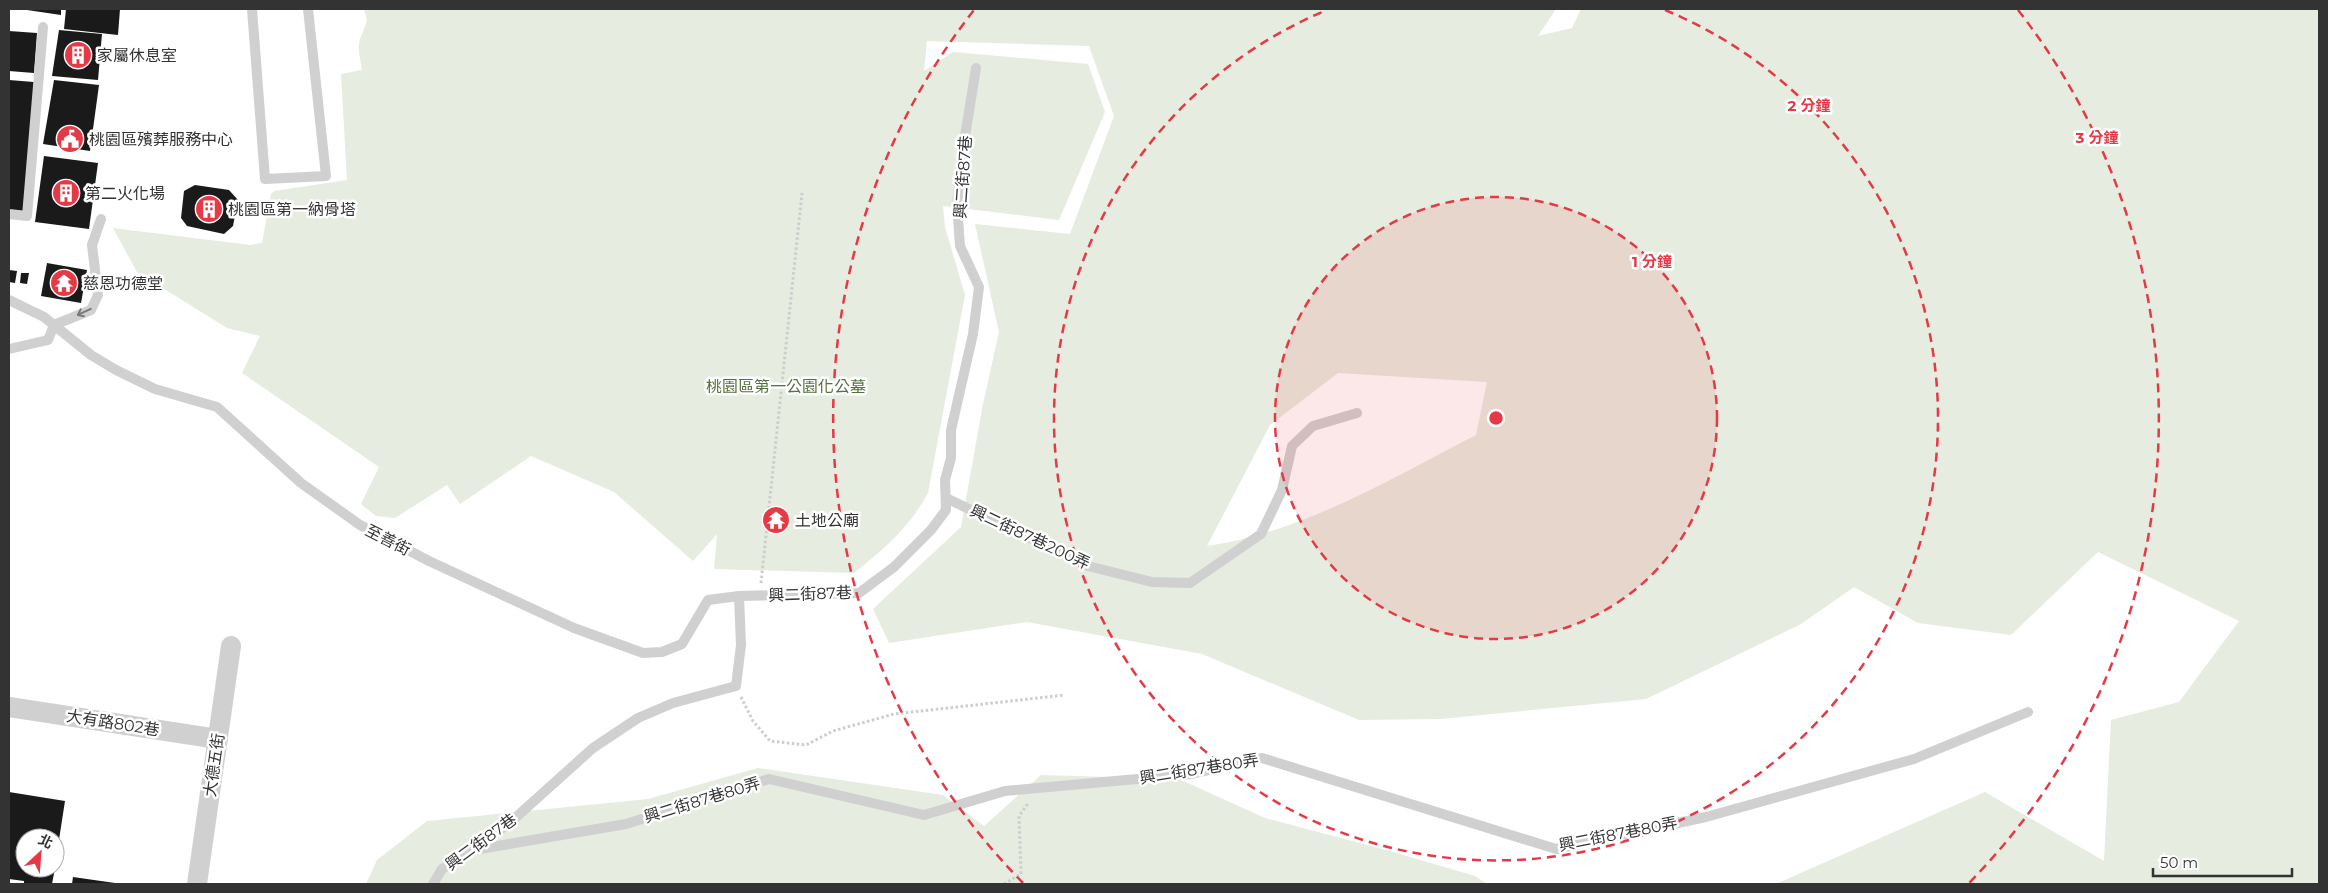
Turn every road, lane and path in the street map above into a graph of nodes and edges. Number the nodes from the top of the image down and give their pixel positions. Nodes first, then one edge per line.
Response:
1 (252, 9) edge
2 (308, 9) edge
3 (42, 26) dead end
4 (976, 68) dead end
5 (802, 193) dead end
6 (9, 214) edge
7 (101, 220) dead end
8 (9, 300) edge
9 (54, 325) junction
10 (9, 349) edge
11 (1356, 413) dead end
12 (946, 498) junction
13 (739, 596) junction
14 (759, 596) junction
15 (231, 646) dead end
16 (736, 686) junction
17 (1065, 695) dead end
18 (9, 707) edge
19 (2028, 712) dead end
20 (218, 739) junction
21 (1040, 788) junction
22 (474, 850) junction
23 (197, 884) edge
24 (432, 884) edge
25 (1004, 884) edge

1 - 2 lane
3 - 6 lane
4 - 12 lane, 興二街87巷
5 - 14 path
7 -> 9 lane
8 - 9 lane, 至善街
9 - 10 lane
9 - 13 lane, 至善街
11 - 12 lane, 興二街87巷200弄
12 - 14 lane, 興二街87巷
13 - 14 lane, 興二街87巷
13 - 16 lane
15 - 20 street, 大德五街
16 - 17 path
16 - 22 lane, 興二街87巷
18 - 20 street, 大有路802巷
19 - 21 lane, 興二街87巷80弄
20 - 23 street, 大德五街
21 - 22 lane, 興二街87巷80弄
21 - 25 path
22 - 24 lane, 興二街87巷

